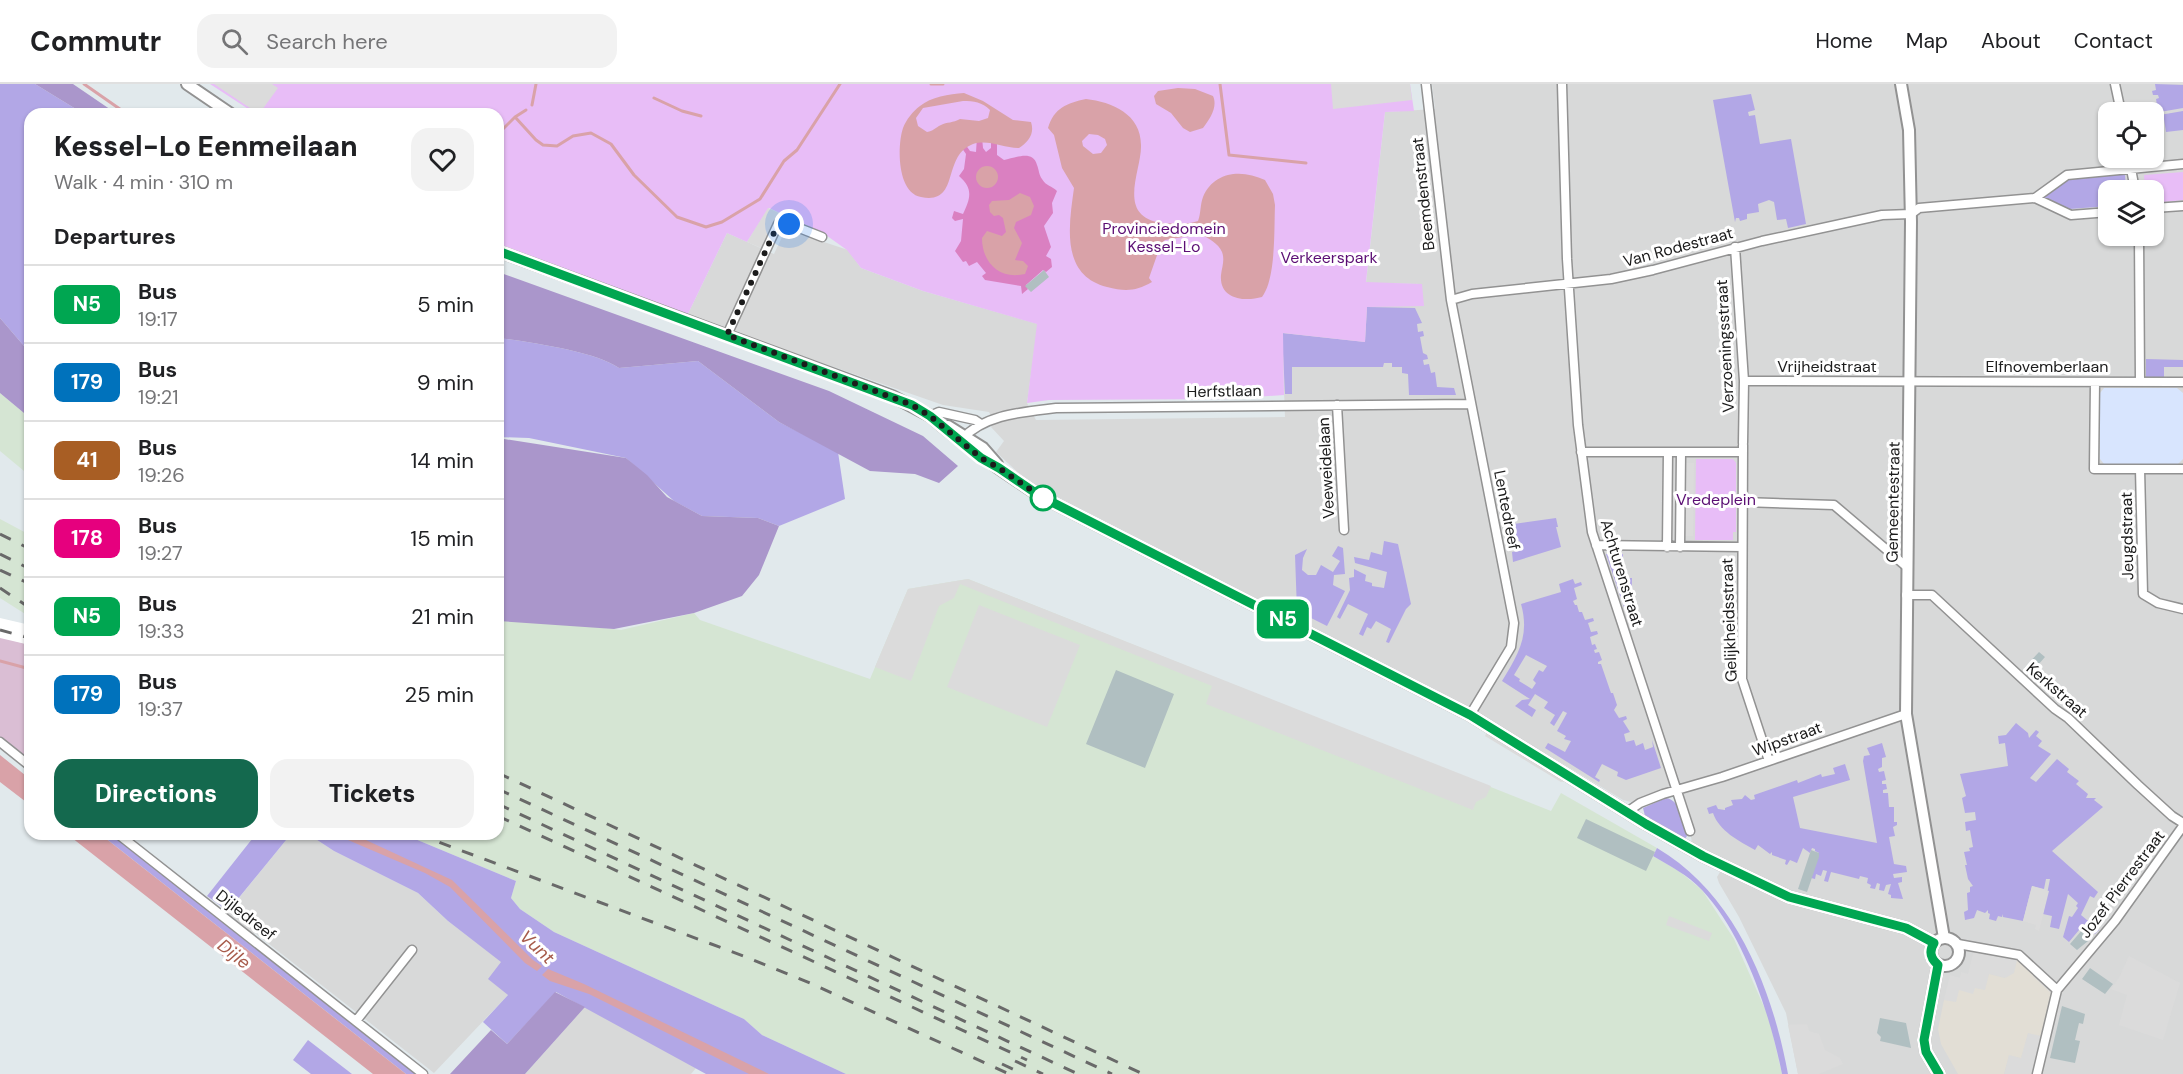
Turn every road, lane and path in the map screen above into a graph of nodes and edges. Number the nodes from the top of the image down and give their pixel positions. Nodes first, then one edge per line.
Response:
1 (187, 84) edge
2 (1426, 84) edge
3 (1562, 84) edge
4 (1901, 84) edge
5 (2115, 84) edge
6 (2119, 102) edge
7 (222, 108) edge
8 (2183, 164) edge
9 (2131, 169) junction
10 (2133, 180) edge
11 (2035, 198) junction
12 (2183, 206) edge
13 (2164, 207) edge
14 (2098, 213) edge
15 (1911, 214) junction
16 (822, 237) dead end
17 (2139, 246) edge
18 (1735, 247) junction
19 (504, 253) edge
20 (1569, 285) junction
21 (1451, 300) junction
22 (727, 335) junction
23 (1744, 381) junction
24 (1911, 381) junction
25 (2140, 381) junction
26 (2095, 382) junction
27 (2183, 382) edge
28 (1470, 404) junction
29 (1337, 405) junction
30 (930, 416) junction
31 (981, 424) junction
32 (963, 439) junction
33 (1743, 447) junction
34 (1581, 452) junction
35 (1668, 452) junction
36 (1681, 453) junction
37 (2140, 469) junction
38 (2183, 469) edge
39 (1743, 502) junction
40 (1344, 530) dead end
41 (1596, 545) junction
42 (1667, 546) junction
43 (1680, 547) junction
44 (1742, 548) junction
45 (1907, 567) junction
46 (1906, 595) junction
47 (2183, 609) edge
48 (1906, 714) junction
49 (1470, 715) junction
50 (0, 742) edge
51 (24, 761) edge
52 (1769, 761) junction
53 (1676, 791) junction
54 (1627, 812) junction
55 (2183, 824) edge
56 (1690, 831) dead end
57 (126, 840) edge
58 (1939, 918) junction
59 (1917, 932) junction
60 (1939, 940) junction
61 (1958, 944) junction
62 (412, 950) dead end
63 (1942, 966) junction
64 (2057, 990) junction
65 (356, 1021) junction
66 (423, 1074) edge
67 (1939, 1074) edge
68 (2037, 1074) edge

1 - 7 street
2 - 21 street, Beemdenstraat
3 - 20 street, Achturenstraat
4 - 15 street, Gemeentestraat
5 - 6 street
8 - 9 street
9 - 10 street
9 - 11 street
11 - 14 street
11 - 15 street, Van Rodestraat
12 - 13 street
15 - 18 street, Van Rodestraat
15 - 24 street, Gemeentestraat
16 - 22 street
17 - 25 street
18 - 20 street, Van Rodestraat
18 - 23 street, Verzoeningsstraat
19 - 22 street
20 - 21 street, Van Rodestraat
20 - 34 street, Achturenstraat
21 - 28 street, Lentedreef
22 - 30 street
23 - 24 street, Vrijheidstraat
23 - 33 street, Verzoeningsstraat
24 - 26 street, Elfnovemberlaan
24 - 45 street, Gemeentestraat
25 - 26 street, Elfnovemberlaan
25 - 27 street, Elfnovemberlaan
26 - 37 street
28 - 29 street, Herfstlaan
28 - 49 street, Lentedreef
29 - 31 street, Herfstlaan
29 - 40 street, Veeweidelaan
30 - 31 street
30 - 32 street
31 - 32 street, Herfstlaan
32 - 49 street
33 - 36 street
33 - 39 street
34 - 35 street
34 - 41 street, Achturenstraat
35 - 36 street
35 - 42 street
36 - 43 street
37 - 38 street
37 - 47 street, Jeugdstraat
39 - 44 street
39 - 45 street
41 - 42 street
41 - 53 street, Achturenstraat
42 - 43 street
43 - 44 street
44 - 52 street, Gelijkheidsstraat
45 - 46 street, Gemeentestraat
46 - 48 street, Gemeentestraat
46 - 55 street, Kerkstraat
48 - 52 street, Wipstraat
48 - 58 street, Gemeentestraat
49 - 54 street
50 - 51 street
52 - 53 street, Wipstraat
53 - 54 street, Wipstraat
53 - 56 street
54 - 59 street
55 - 64 street, Jozef Pierrestraat
57 - 65 street, Dijledreef
58 - 59 street
58 - 60 street, Gemeentestraat
59 - 60 street
60 - 61 street
60 - 63 street
61 - 63 street
61 - 64 street
62 - 65 street
63 - 67 street
64 - 68 street
65 - 66 street, Dijledreef

